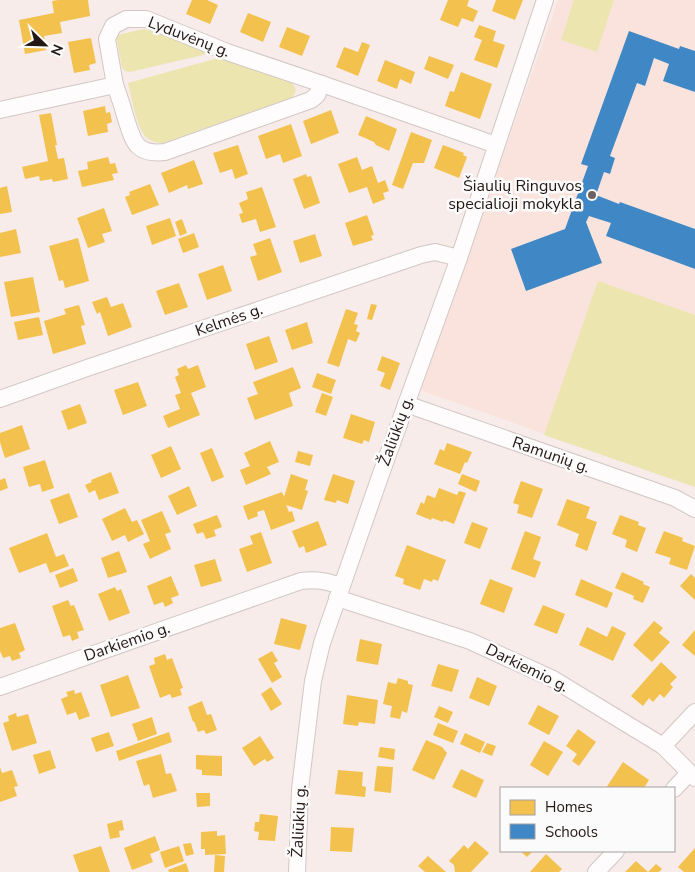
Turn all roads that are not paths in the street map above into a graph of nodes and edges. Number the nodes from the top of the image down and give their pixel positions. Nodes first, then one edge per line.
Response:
1 (545, 0) edge
2 (322, 84) junction
3 (115, 85) junction
4 (0, 110) edge
5 (496, 145) junction
6 (459, 258) junction
7 (0, 399) edge
8 (406, 404) junction
9 (695, 509) edge
10 (339, 592) junction
11 (0, 687) edge
12 (695, 712) edge
13 (663, 746) junction
14 (692, 775) edge
15 (675, 788) edge
16 (615, 852) edge
17 (296, 872) edge
18 (596, 872) edge

1 - 5 street, Žaliūkių g.
2 - 3 street, Lyduvėnų g.
2 - 3 street, Lyduvėnų g.
2 - 5 street, Lyduvėnų g.
3 - 4 street
5 - 6 street, Žaliūkių g.
6 - 7 street, Kelmės g.
6 - 8 street, Žaliūkių g.
8 - 9 street, Ramunių g.
8 - 10 street, Žaliūkių g.
10 - 11 street, Darkiemio g.
10 - 13 street, Darkiemio g.
10 - 17 street, Žaliūkių g.
12 - 13 street
13 - 14 street, Darkiemio g.
14 - 15 street
16 - 18 street

